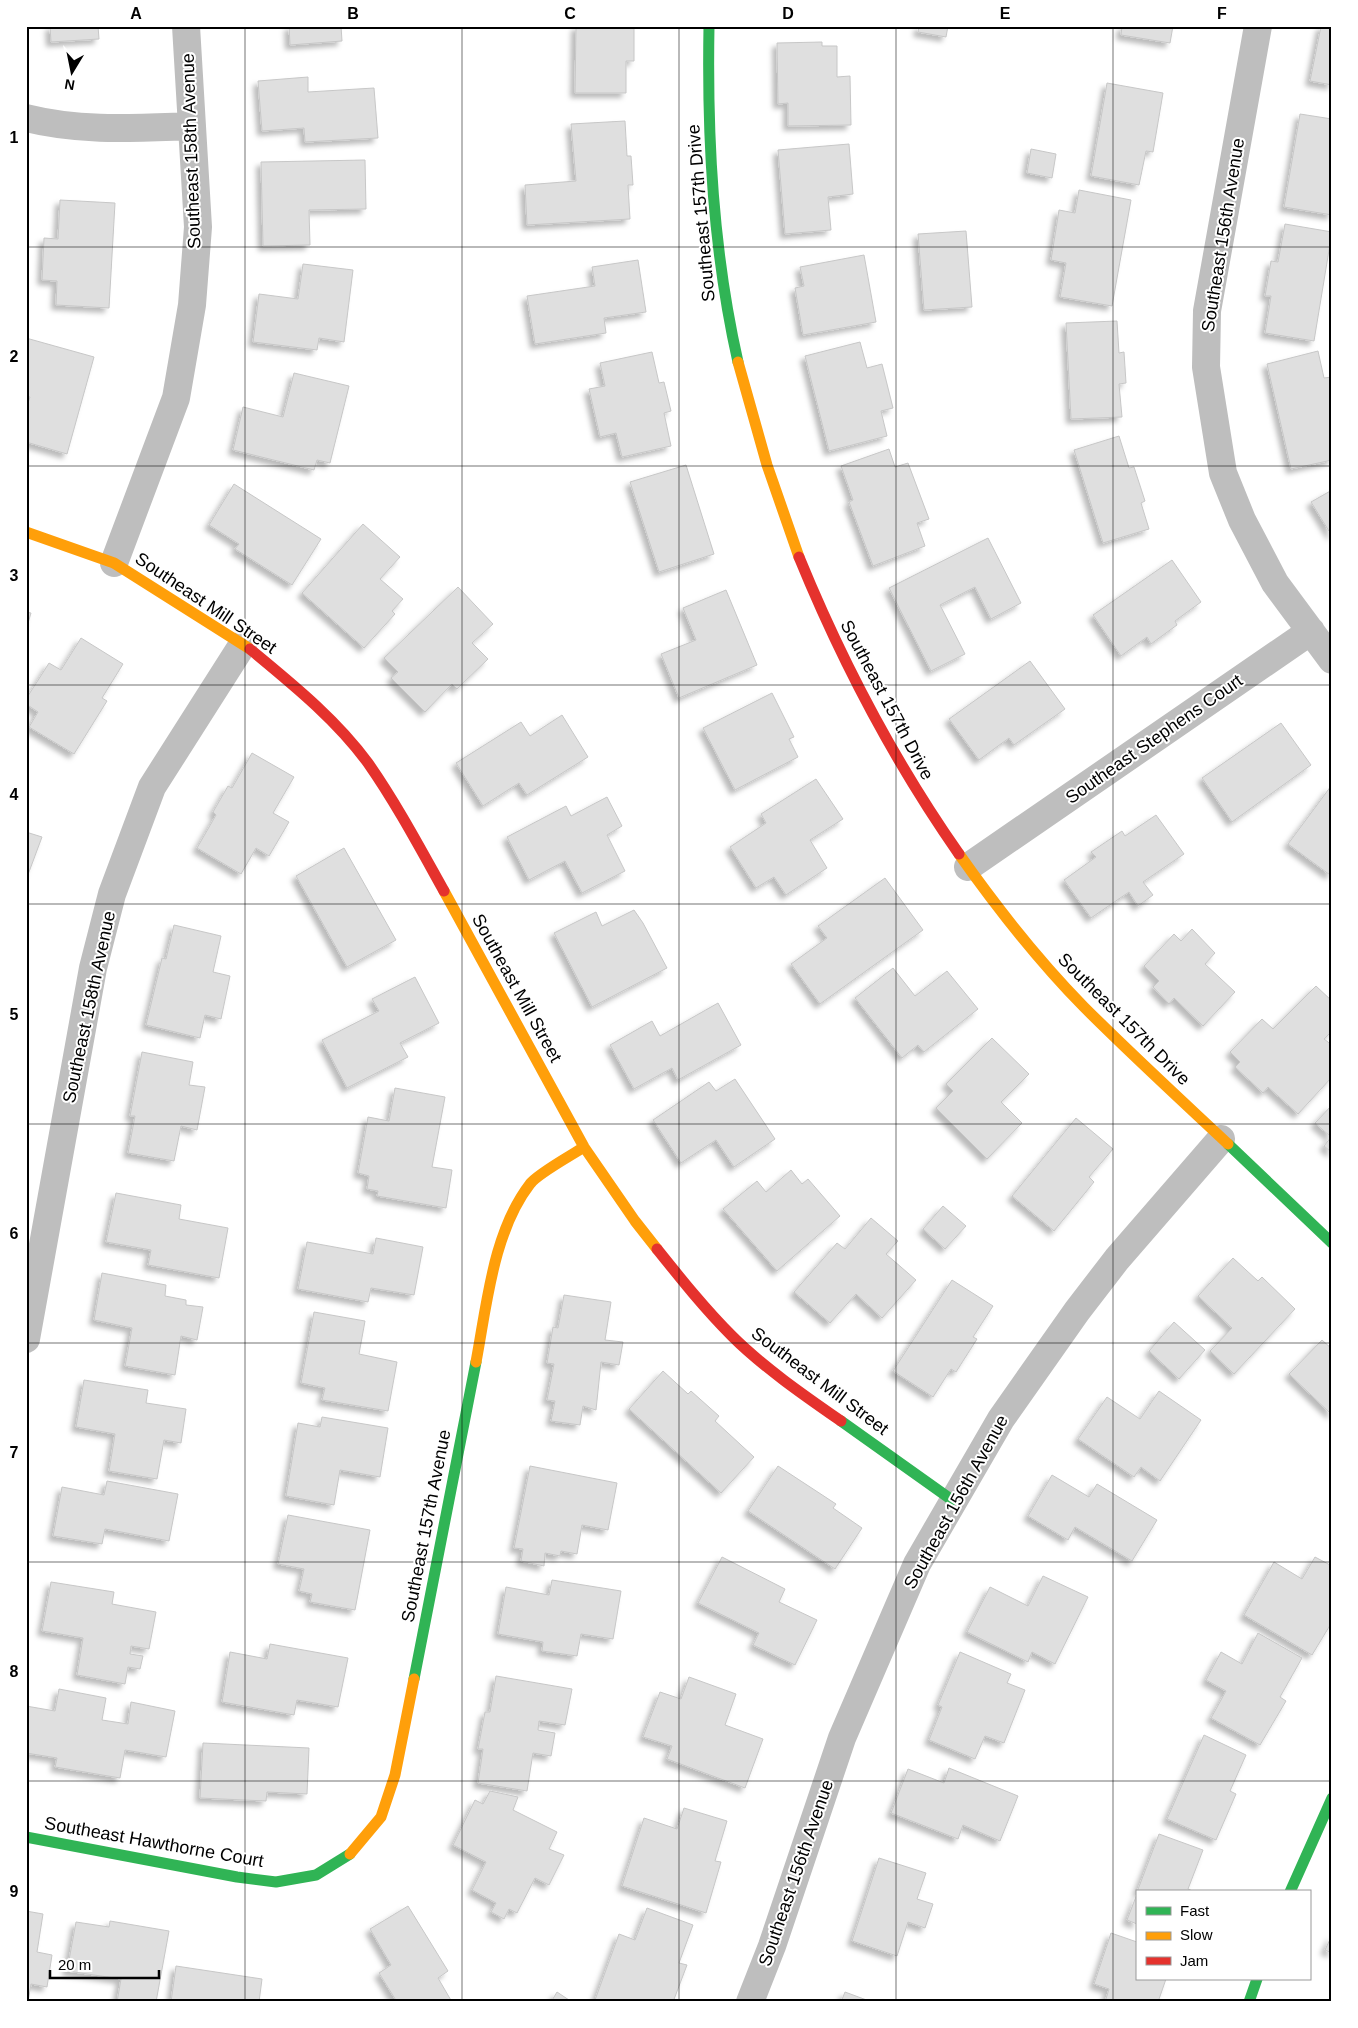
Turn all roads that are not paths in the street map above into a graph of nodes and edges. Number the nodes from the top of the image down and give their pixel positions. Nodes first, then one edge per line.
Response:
1 (186, 26) edge
2 (709, 26) edge
3 (1258, 26) edge
4 (26, 118) edge
5 (192, 126) junction
6 (26, 532) edge
7 (114, 562) junction
8 (1311, 631) junction
9 (243, 644) junction
10 (1332, 660) edge
11 (968, 867) junction
12 (1221, 1139) junction
13 (584, 1147) junction
14 (1332, 1243) edge
15 (26, 1339) edge
16 (952, 1500) junction
17 (1332, 1798) edge
18 (26, 1837) edge
19 (276, 1882) joint
20 (1291, 1890) edge
21 (1257, 1980) edge
22 (750, 2002) edge
23 (1249, 2002) edge

1 - 5 street, Southeast 158th Avenue
2 - 11 street, Southeast 157th Drive
3 - 8 street, Southeast 156th Avenue
4 - 5 street
5 - 7 street, Southeast 158th Avenue
6 - 7 street, Southeast Mill Street
7 - 9 street, Southeast Mill Street
8 - 10 street
8 - 11 street, Southeast Stephens Court
9 - 13 street, Southeast Mill Street
9 - 15 street, Southeast 158th Avenue
11 - 12 street, Southeast 157th Drive
12 - 14 street, Southeast 157th Drive
12 - 16 street, Southeast 156th Avenue
13 - 16 street, Southeast Mill Street
13 - 19 street, Southeast 157th Avenue
16 - 22 street, Southeast 156th Avenue
17 - 20 street
18 - 19 street, Southeast Hawthorne Court
21 - 23 street

